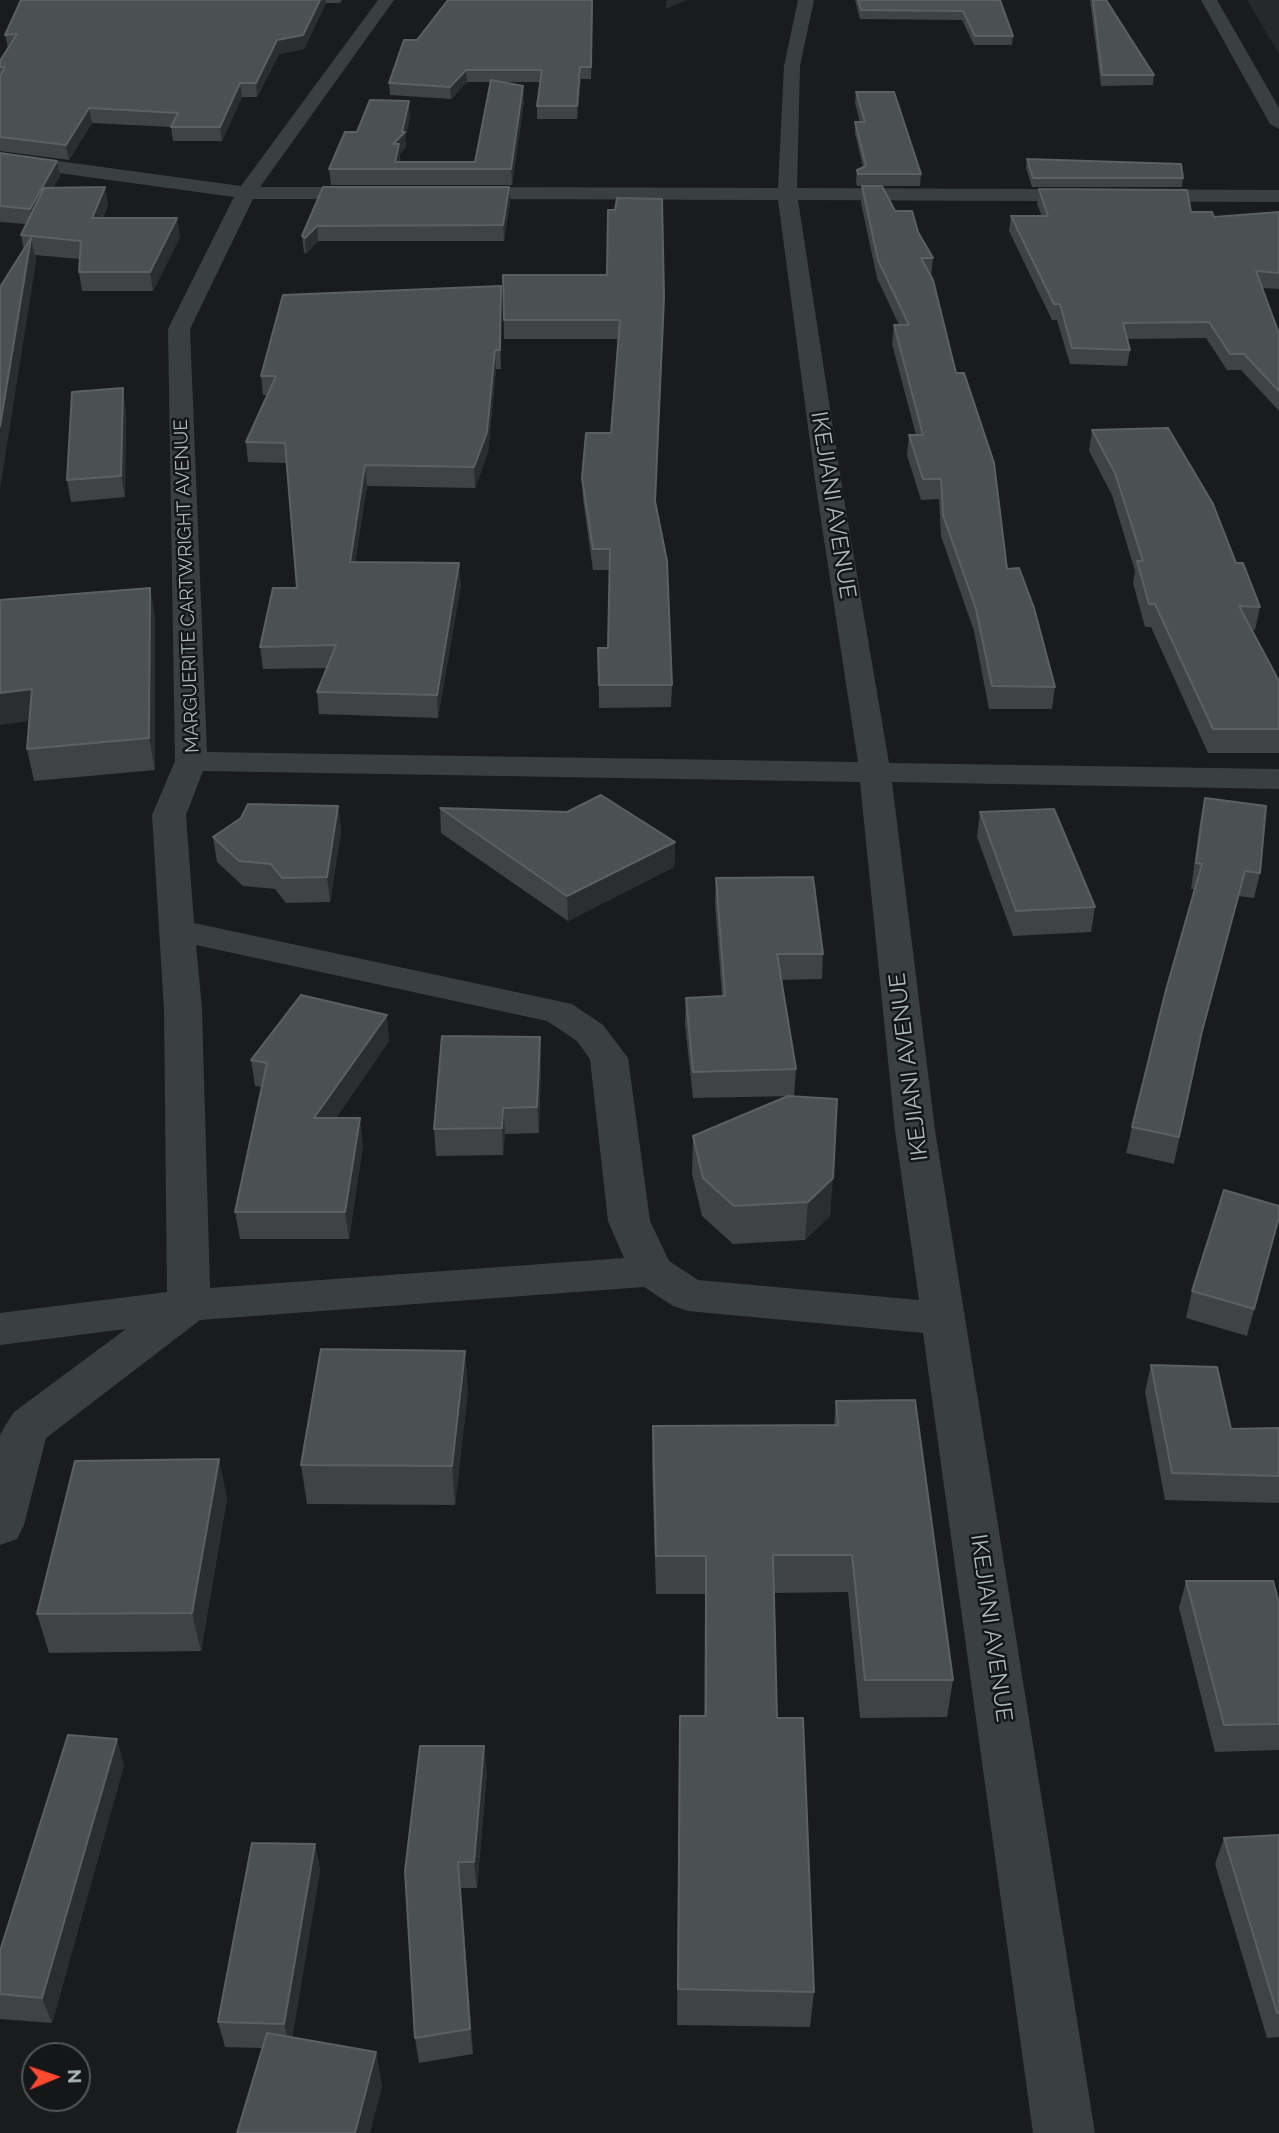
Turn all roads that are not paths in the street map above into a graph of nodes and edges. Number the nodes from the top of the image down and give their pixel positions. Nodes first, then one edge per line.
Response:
1 (386, 0) edge
2 (806, 0) edge
3 (1209, 0) edge
4 (1279, 124) edge
5 (0, 159) edge
6 (246, 192) junction
7 (398, 193) edge
8 (440, 193) edge
9 (787, 193) junction
10 (1279, 196) edge
11 (191, 761) junction
12 (875, 772) junction
13 (1279, 779) edge
14 (177, 930) junction
15 (652, 1270) junction
16 (189, 1305) junction
17 (944, 1319) junction
18 (0, 1329) edge
19 (0, 1525) edge
20 (1064, 2133) edge

1 - 6 street, MARGUERITE CARTWRIGHT AVENUE
2 - 9 street, IKEJIANI AVENUE
3 - 4 street
5 - 6 street
6 - 7 street
6 - 11 street, MARGUERITE CARTWRIGHT AVENUE
8 - 9 street
9 - 10 street
9 - 12 street, IKEJIANI AVENUE
11 - 12 street, MARGUERITE CARTWRIGHT AVENUE
11 - 14 street
12 - 13 street, MARGUERITE CARTWRIGHT AVENUE
12 - 17 street, IKEJIANI AVENUE
14 - 15 street
14 - 16 street
15 - 16 street
15 - 17 street
16 - 18 street
16 - 19 street
17 - 20 street, IKEJIANI AVENUE

